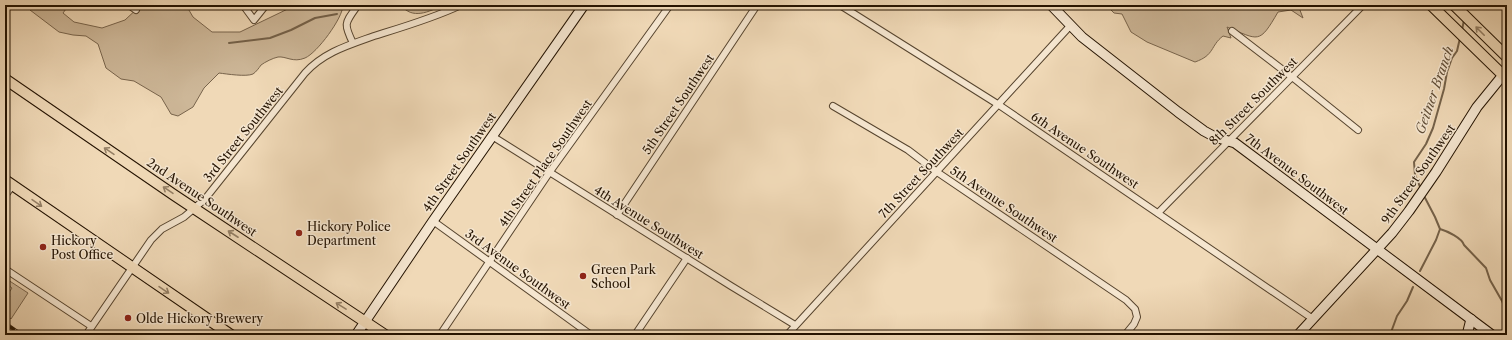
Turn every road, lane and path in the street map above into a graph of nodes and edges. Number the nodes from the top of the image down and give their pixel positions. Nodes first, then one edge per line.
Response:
1 (130, 5) edge
2 (243, 5) edge
3 (266, 5) edge
4 (358, 5) edge
5 (461, 5) edge
6 (584, 5) edge
7 (670, 5) edge
8 (757, 5) edge
9 (840, 5) edge
10 (1051, 5) edge
11 (1363, 5) edge
12 (1431, 5) edge
13 (1454, 5) edge
14 (136, 10) dead end
15 (1070, 26) junction
16 (1232, 31) dead end
17 (353, 43) junction
18 (1507, 57) edge
19 (1292, 77) junction
20 (1505, 77) edge
21 (7, 84) edge
22 (999, 104) junction
23 (833, 106) dead end
24 (1358, 130) dead end
25 (492, 136) junction
26 (1229, 140) junction
27 (937, 172) junction
28 (549, 173) junction
29 (9, 183) edge
30 (5, 196) edge
31 (195, 208) junction
32 (1158, 213) junction
33 (617, 215) junction
34 (433, 221) junction
35 (1377, 249) junction
36 (687, 258) junction
37 (490, 262) junction
38 (132, 268) junction
39 (5, 269) edge
40 (1313, 319) junction
41 (1471, 319) junction
42 (365, 321) junction
43 (796, 325) junction
44 (91, 326) junction
45 (86, 335) edge
46 (231, 335) edge
47 (356, 335) edge
48 (385, 335) edge
49 (440, 335) edge
50 (592, 335) edge
51 (635, 335) edge
52 (787, 335) edge
53 (976, 335) edge
54 (985, 335) edge
55 (1125, 335) edge
56 (1298, 335) edge
57 (1467, 335) edge
58 (1492, 335) edge

1 - 14 street
2 - 3 street
4 - 17 street
5 - 17 street, 3rd Street Southwest
6 - 25 street, 4th Street Southwest
7 - 28 street, 4th Street Place Southwest
8 - 33 street, 5th Street Southwest
9 - 22 street, 6th Avenue Southwest
10 - 15 street, 7th Avenue Southwest
11 - 19 street, 8th Street Southwest
12 - 20 main road
18 -> 13 main road
15 - 22 street, 7th Street Southwest
15 - 26 street, 7th Avenue Southwest
16 - 19 street
17 - 31 street, 3rd Street Southwest
19 - 24 street
19 - 26 street, 8th Street Southwest
20 - 35 street, 9th Street Southwest
31 -> 21 main road, 2nd Avenue Southwest
22 - 27 street, 7th Street Southwest
22 - 32 street, 6th Avenue Southwest
23 - 27 street, 5th Avenue Southwest
25 - 28 street, 4th Avenue Southwest
25 - 34 street, 4th Street Southwest
26 - 32 street, 8th Street Southwest
26 - 35 street, 7th Avenue Southwest
27 - 43 street, 7th Street Southwest
27 - 55 street, 5th Avenue Southwest
28 - 33 street, 4th Avenue Southwest
28 - 37 street, 4th Street Place Southwest
29 - 30 street
29 -> 38 main road
31 - 38 street, 3rd Street Southwest
42 -> 31 main road, 2nd Avenue Southwest
32 - 40 street, 6th Avenue Southwest
33 - 36 street, 4th Avenue Southwest
34 - 37 street, 3rd Avenue Southwest
34 - 42 street, 4th Street Southwest
35 - 40 street, 9th Street Southwest
35 - 41 street, 7th Avenue Southwest
36 - 43 street, 4th Avenue Southwest
36 - 51 street
37 - 49 street, 4th Street Place Southwest
37 - 50 street, 3rd Avenue Southwest
38 - 44 street, 3rd Street Southwest
38 -> 46 main road
39 - 44 street
40 - 56 street, 9th Street Southwest
41 - 57 street
41 - 58 street, 7th Avenue Southwest
42 - 47 street, 4th Street Southwest
42 - 48 main road, 2nd Avenue Southwest
43 - 52 street, 7th Street Southwest
44 - 45 street, 3rd Street Southwest
53 - 54 street

